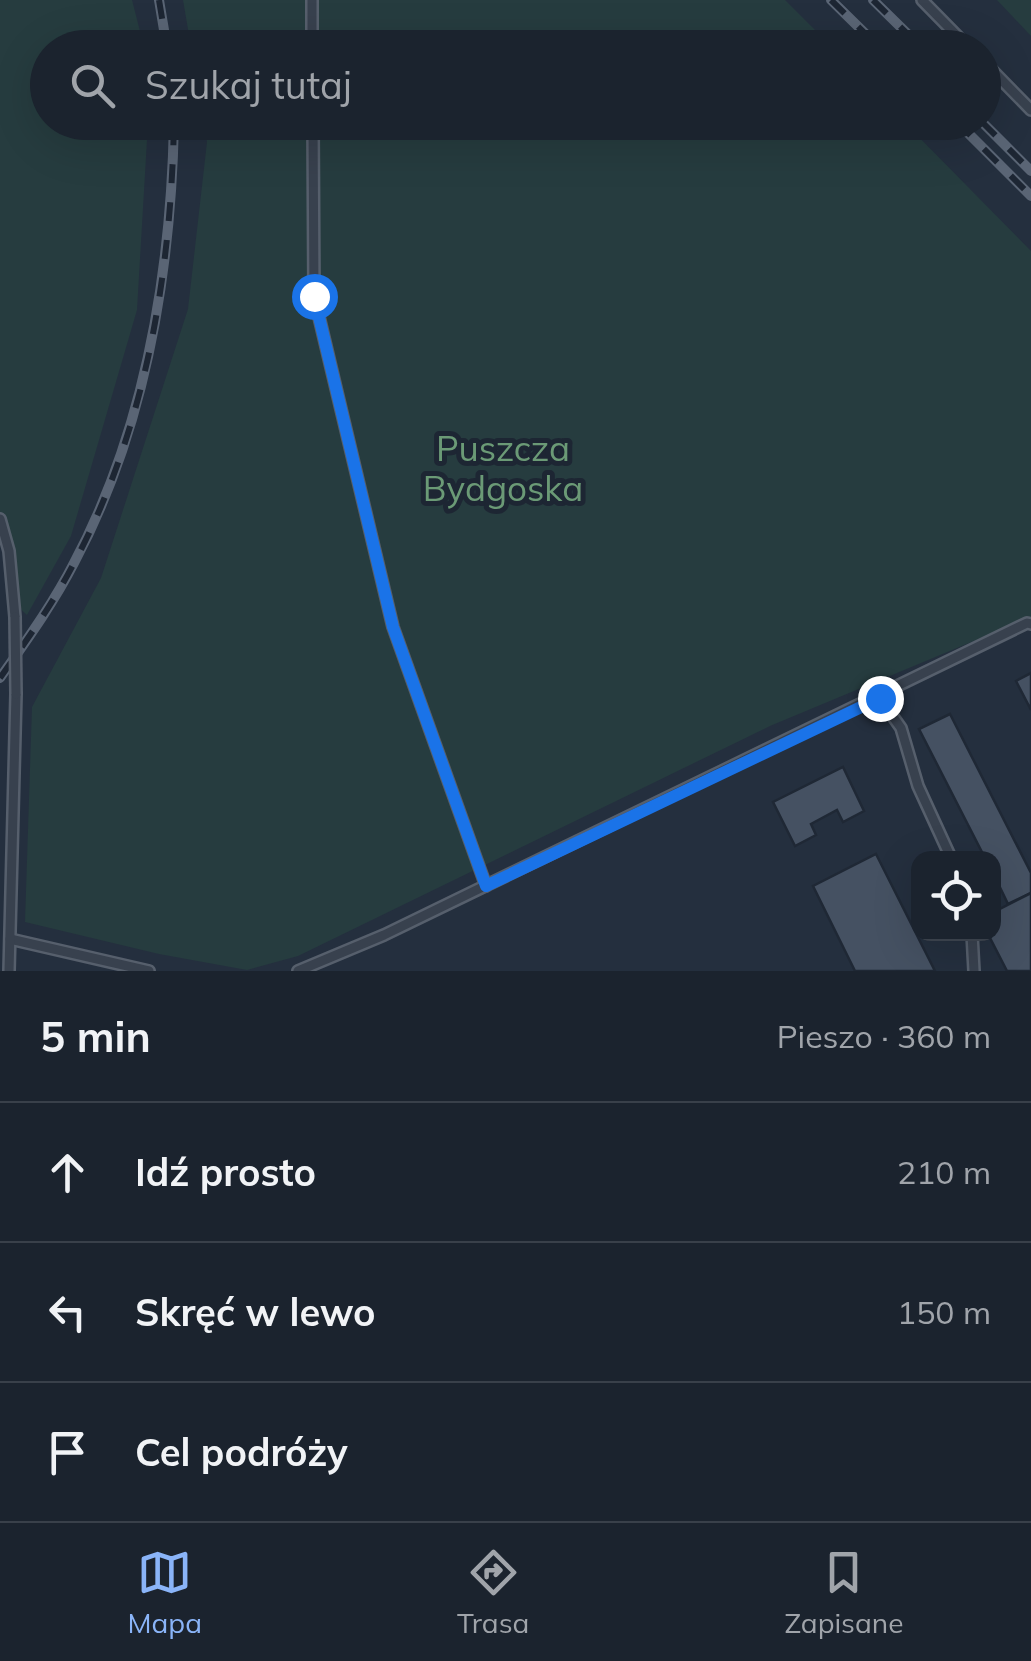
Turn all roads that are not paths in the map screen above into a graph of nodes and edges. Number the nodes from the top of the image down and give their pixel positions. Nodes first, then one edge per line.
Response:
1 (312, 0) edge
2 (922, 0) edge
3 (312, 30) edge
4 (951, 30) edge
5 (1001, 79) edge
6 (1031, 110) edge
7 (313, 140) edge
8 (0, 520) edge
9 (1030, 623) edge
10 (880, 698) junction
11 (948, 851) edge
12 (486, 886) junction
13 (10, 939) junction
14 (972, 941) edge
15 (10, 971) edge
16 (149, 971) edge
17 (298, 971) edge
18 (974, 971) edge

1 - 3 lane
2 - 4 lane
5 - 6 lane
7 - 12 lane
8 - 13 lane, bridge
9 - 10 lane
10 - 11 lane
10 - 12 lane
12 - 17 lane
13 - 15 lane
13 - 16 lane
14 - 18 lane

